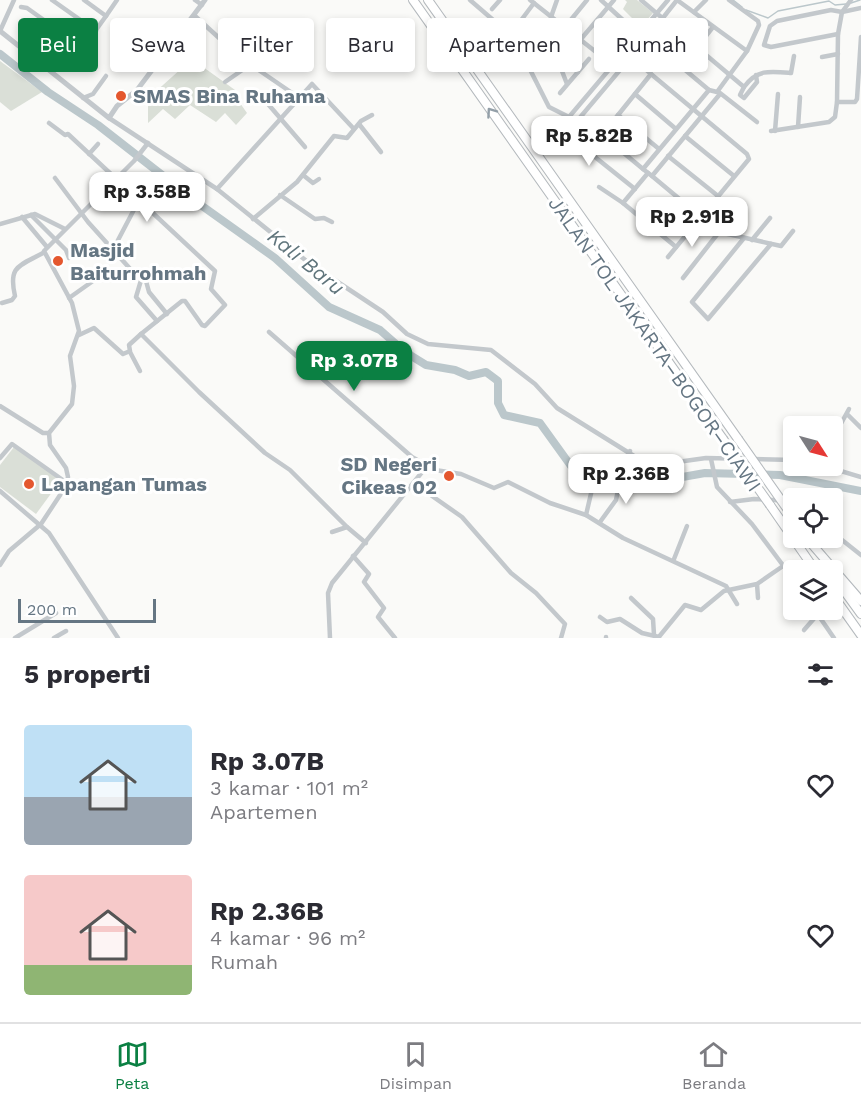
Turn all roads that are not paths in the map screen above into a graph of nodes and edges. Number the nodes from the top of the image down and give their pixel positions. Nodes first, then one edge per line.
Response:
1 (14, 0) edge
2 (52, 0) edge
3 (66, 0) edge
4 (117, 0) edge
5 (195, 0) edge
6 (413, 0) edge
7 (428, 0) edge
8 (470, 0) edge
9 (500, 0) edge
10 (557, 0) edge
11 (587, 0) edge
12 (602, 0) edge
13 (614, 0) edge
14 (642, 0) edge
15 (668, 0) edge
16 (677, 0) edge
17 (706, 0) edge
18 (729, 0) edge
19 (851, 0) edge
20 (86, 1) edge
21 (531, 1) edge
22 (203, 2) edge
23 (609, 6) junction
24 (21, 7) dead end
25 (62, 7) junction
26 (861, 8) edge
27 (9, 9) junction
28 (492, 9) dead end
29 (694, 12) junction
30 (842, 12) junction
31 (656, 14) junction
32 (106, 15) junction
33 (0, 16) edge
34 (195, 16) junction
35 (551, 16) junction
36 (40, 18) edge
37 (78, 18) edge
38 (492, 18) edge
39 (522, 18) edge
40 (554, 18) edge
41 (572, 18) edge
42 (621, 18) edge
43 (653, 18) edge
44 (662, 18) edge
45 (664, 18) edge
46 (713, 27) junction
47 (98, 28) edge
48 (0, 31) edge
49 (708, 34) edge
50 (838, 34) junction
51 (218, 38) edge
52 (582, 38) edge
53 (582, 40) edge
54 (861, 40) edge
55 (594, 50) edge
56 (747, 51) junction
57 (838, 54) junction
58 (794, 56) dead end
59 (708, 57) edge
60 (822, 57) dead end
61 (589, 59) dead end
62 (582, 67) edge
63 (239, 72) edge
64 (262, 72) edge
65 (533, 72) edge
66 (562, 72) edge
67 (578, 72) edge
68 (608, 72) edge
69 (617, 72) edge
70 (649, 72) edge
71 (689, 72) edge
72 (651, 74) junction
73 (730, 75) junction
74 (756, 75) junction
75 (106, 76) dead end
76 (225, 82) dead end
77 (567, 84) junction
78 (744, 87) junction
79 (709, 90) junction
80 (560, 93) dead end
81 (719, 93) junction
82 (635, 94) junction
83 (778, 94) dead end
84 (298, 97) junction
85 (800, 97) dead end
86 (83, 98) junction
87 (837, 102) junction
88 (268, 104) dead end
89 (694, 109) junction
90 (372, 115) dead end
91 (618, 115) junction
92 (701, 115) junction
93 (110, 118) junction
94 (280, 118) junction
95 (757, 122) dead end
96 (49, 123) dead end
97 (358, 124) junction
98 (572, 127) dead end
99 (798, 127) junction
100 (354, 129) junction
101 (676, 129) junction
102 (602, 135) junction
103 (685, 136) junction
104 (148, 143) junction
105 (98, 144) dead end
106 (305, 147) dead end
107 (659, 149) junction
108 (381, 152) dead end
109 (89, 154) junction
110 (668, 156) junction
111 (648, 173) junction
112 (303, 175) junction
113 (734, 176) junction
114 (55, 178) dead end
115 (116, 179) junction
116 (319, 179) dead end
117 (599, 188) dead end
118 (217, 189) junction
119 (634, 189) junction
120 (280, 195) junction
121 (718, 196) junction
122 (138, 202) junction
123 (623, 203) junction
124 (571, 204) junction
125 (744, 207) dead end
126 (561, 212) junction
127 (81, 213) junction
128 (31, 215) junction
129 (22, 216) junction
130 (701, 217) junction
131 (770, 218) dead end
132 (253, 219) junction
133 (332, 222) dead end
134 (0, 224) edge
135 (64, 229) junction
136 (794, 231) dead end
137 (721, 232) junction
138 (744, 238) junction
139 (752, 240) junction
140 (55, 241) junction
141 (771, 244) junction
142 (47, 247) junction
143 (676, 247) junction
144 (111, 248) junction
145 (43, 254) junction
146 (668, 257) dead end
147 (69, 258) dead end
148 (142, 277) junction
149 (683, 278) dead end
150 (93, 280) dead end
151 (69, 298) junction
152 (2, 303) dead end
153 (167, 314) junction
154 (158, 321) junction
155 (269, 332) dead end
156 (141, 334) junction
157 (79, 335) junction
158 (130, 352) junction
159 (140, 371) dead end
160 (0, 406) edge
161 (843, 422) edge
162 (861, 428) edge
163 (49, 434) junction
164 (630, 451) junction
165 (0, 458) edge
166 (711, 459) junction
167 (783, 460) edge
168 (427, 466) junction
169 (843, 472) edge
170 (861, 477) edge
171 (67, 483) junction
172 (415, 484) junction
173 (593, 485) dead end
174 (0, 491) edge
175 (783, 500) edge
176 (730, 502) junction
177 (783, 503) edge
178 (586, 515) junction
179 (600, 522) junction
180 (41, 524) junction
181 (687, 526) dead end
182 (347, 527) junction
183 (332, 532) dead end
184 (843, 541) edge
185 (366, 543) junction
186 (816, 548) edge
187 (861, 555) edge
188 (353, 556) junction
189 (674, 559) junction
190 (809, 560) edge
191 (0, 565) edge
192 (783, 566) joint
193 (758, 584) junction
194 (730, 589) junction
195 (843, 589) edge
196 (632, 598) dead end
197 (758, 598) dead end
198 (861, 601) edge
199 (737, 604) dead end
200 (843, 610) edge
201 (56, 614) dead end
202 (861, 614) edge
203 (600, 617) dead end
204 (810, 620) edge
205 (822, 620) edge
206 (804, 630) dead end
207 (66, 631) dead end
208 (25, 635) edge
209 (861, 635) edge
210 (391, 637) edge
211 (657, 637) edge
212 (15, 638) edge
213 (54, 638) edge
214 (117, 638) edge
215 (330, 638) edge
216 (561, 638) edge
217 (834, 638) edge

1 - 27 street
2 - 25 street
3 - 25 street
4 - 32 street
5 - 22 street
126 -> 6 highway, JALAN TOL JAKARTA–BOGOR–CIAWI
7 - 124 highway, JALAN TOL JAKARTA–BOGOR–CIAWI
8 - 38 street
9 - 28 street
10 - 35 street
11 - 41 street
12 - 23 street
13 - 23 street
14 - 31 street
15 - 31 street
16 - 29 street
16 - 45 street
17 - 29 street
18 - 56 street
19 - 30 street
20 - 32 street
21 - 35 street
21 - 39 street
22 - 34 street
23 - 42 street
23 - 52 street
24 - 36 street
25 - 37 street
26 - 30 street
27 - 33 street
27 - 48 street
29 - 46 street
30 - 50 street
30 - 50 street
31 - 43 street
31 - 44 street
32 - 47 street
34 - 51 street
34 - 93 street
35 - 40 street
46 - 49 street
46 - 56 street
48 - 86 street
50 - 57 street
53 - 55 street
54 - 87 street
56 - 73 street
57 - 60 street
57 - 87 street
58 - 74 street
59 - 73 street
61 - 62 street
63 - 76 street
64 - 84 street
65 - 68 street
66 - 77 street
67 - 77 street
69 - 98 street
70 - 72 street
71 - 79 street
72 - 82 street
72 - 89 street
73 - 78 street
73 - 81 street
74 - 78 street
74 - 78 street
75 - 86 street
77 - 80 street
79 - 81 street
79 - 89 street
81 - 92 street
81 - 95 street
82 - 91 street
82 - 101 street
83 - 99 street
84 - 94 street
84 - 100 street
85 - 99 street
86 - 93 street
87 - 99 street
88 - 94 street
89 - 92 street
89 - 101 street
90 - 97 street
91 - 102 street
91 - 107 street
92 - 103 street
92 - 113 street
93 - 104 street
94 - 106 street
94 - 118 street
96 - 109 street
97 - 100 street
97 - 108 street
100 - 112 street
101 - 107 street
102 - 111 street
102 - 119 street
103 - 110 street
103 - 113 street
104 - 115 street
104 - 118 street
105 - 109 street
107 - 111 street
109 - 115 street
110 - 111 street
110 - 121 street
111 - 119 street
111 - 130 street
112 - 116 street
112 - 120 street
113 - 121 street
114 - 127 street
115 - 122 street
115 - 127 street
117 - 123 street
118 - 132 street
119 - 123 street
120 - 132 street
120 - 133 street
121 - 130 street
122 - 144 street
122 - 153 street
123 - 143 street
124 - 126 highway
124 - 177 highway, JALAN TOL JAKARTA–BOGOR–CIAWI, bridge
125 - 137 street
126 - 190 highway, JALAN TOL JAKARTA–BOGOR–CIAWI, bridge
127 - 135 street
127 - 144 street
128 - 129 street
128 - 135 street
128 - 140 street
129 - 134 street
129 - 142 street
130 - 137 street
130 - 143 street
131 - 139 street
132 - 164 street
135 - 140 street
136 - 141 street
137 - 138 street
137 - 149 street
138 - 139 street
138 - 141 street
139 - 141 street
140 - 142 street
140 - 147 street
142 - 145 street
143 - 146 street
144 - 148 street
145 - 151 street
145 - 152 street
148 - 153 street
148 - 154 street
150 - 151 street
151 - 157 street
153 - 154 street
154 - 156 street
155 - 168 street
156 - 158 street
156 - 182 street
157 - 158 street
157 - 163 street
158 - 159 street
160 - 163 street
161 - 162 street
163 - 171 street
164 - 166 street
164 - 179 street
165 - 171 street
166 - 167 street
166 - 176 street
168 - 172 street
168 - 178 street
169 - 170 street
171 - 180 street
172 - 185 street
172 - 216 street
173 - 178 street
174 - 180 street
175 - 176 street
176 - 192 street
178 - 179 street
179 - 189 street
180 - 191 street
180 - 214 street
181 - 189 street
182 - 183 street
182 - 185 street
184 - 187 street
185 - 188 street
186 - 198 highway
188 - 210 street
188 - 215 street
189 - 194 street
192 - 193 street
193 - 194 street
193 - 197 street
194 - 199 street
194 - 211 street
195 - 202 highway
196 - 211 street
200 - 209 highway
201 - 208 street
203 - 211 street
204 - 206 street
205 - 217 street
207 - 213 street
208 - 212 street

